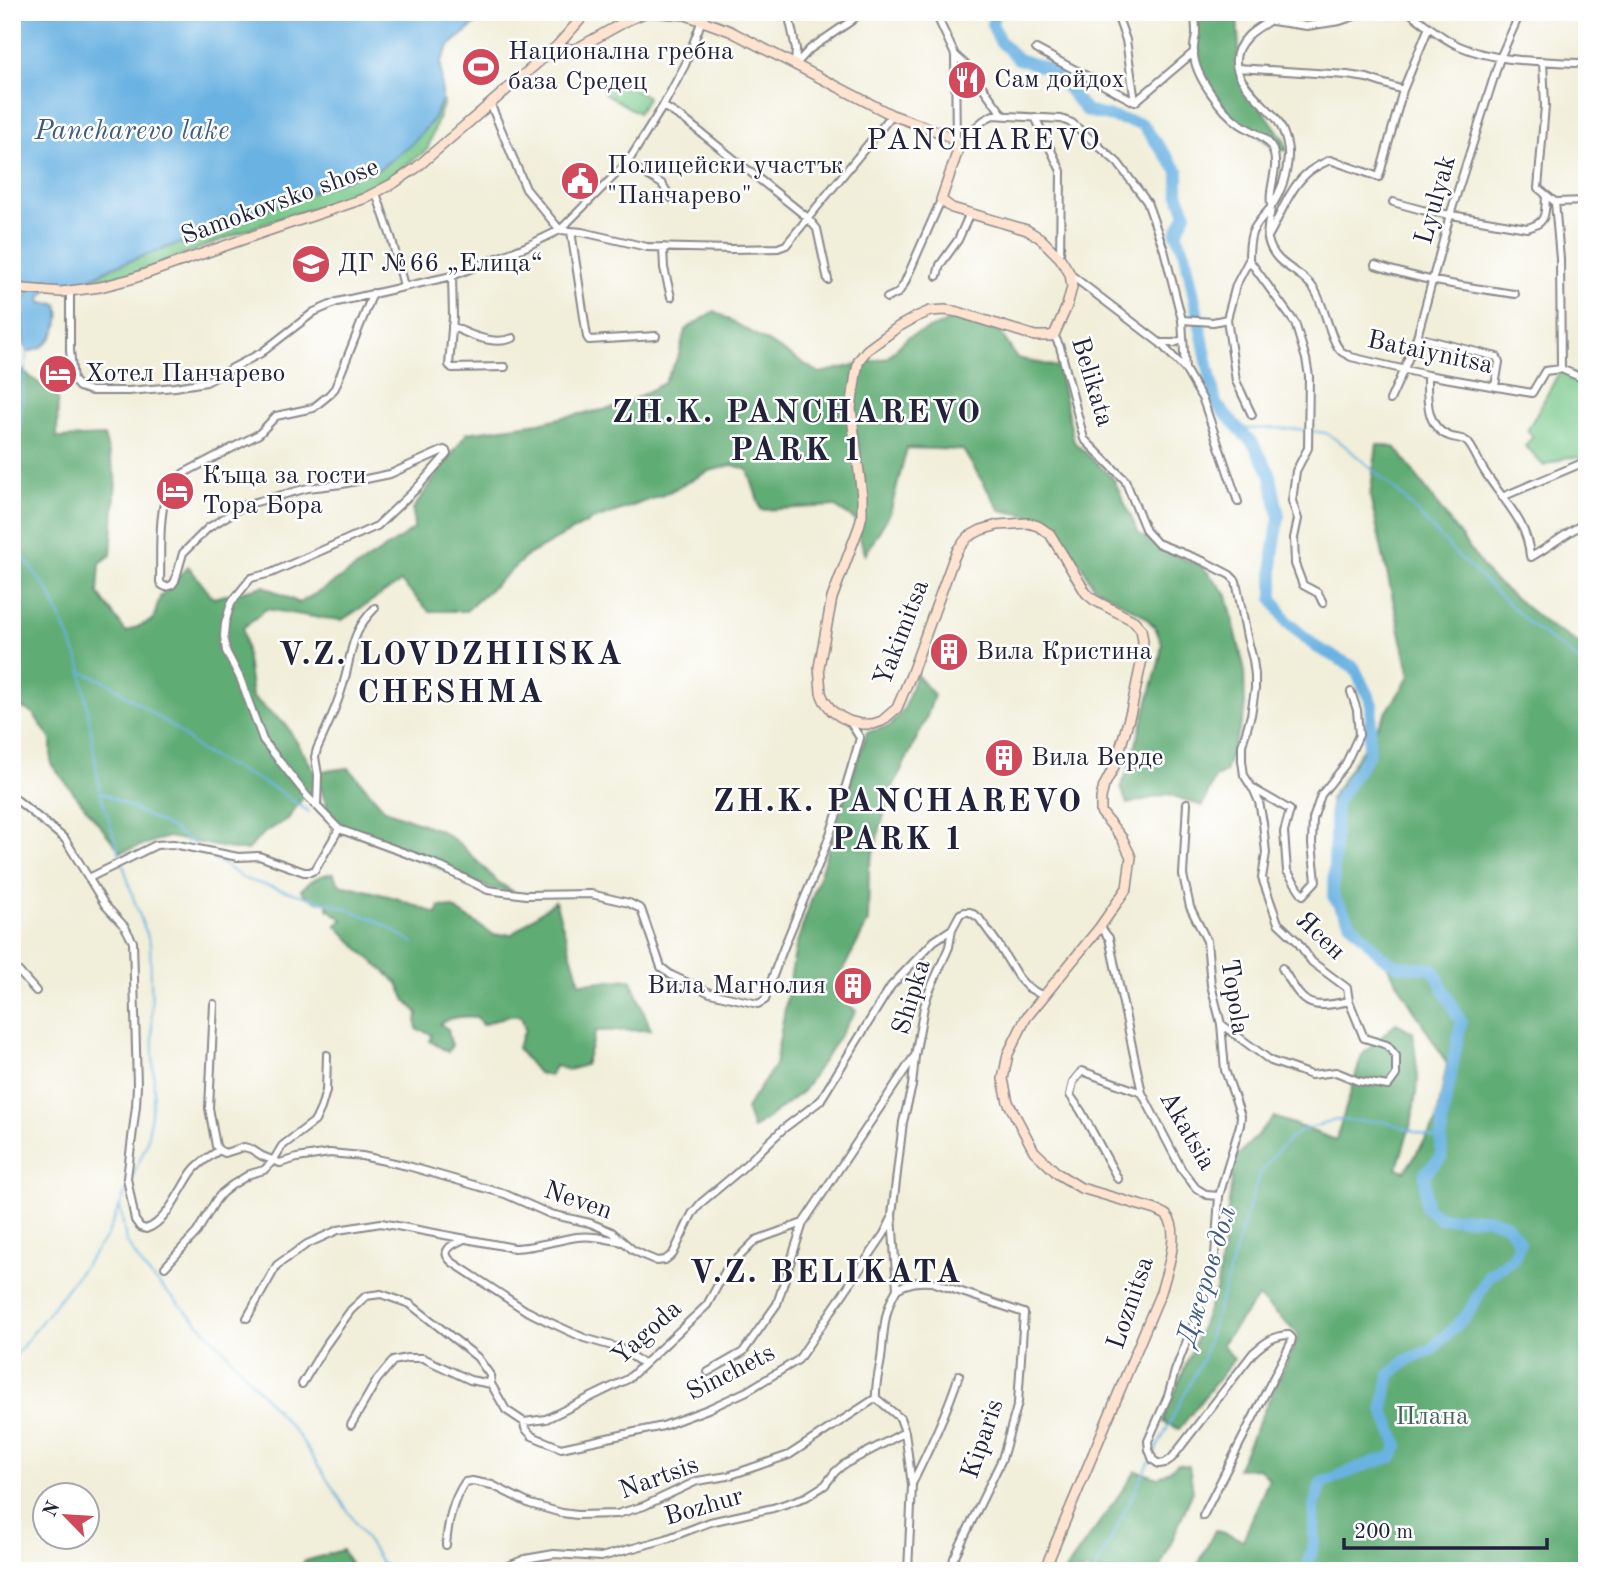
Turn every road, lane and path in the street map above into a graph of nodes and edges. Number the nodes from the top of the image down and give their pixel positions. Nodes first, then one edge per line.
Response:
1 (587, 12) edge
2 (648, 12) edge
3 (788, 12) edge
4 (861, 12) edge
5 (936, 12) edge
6 (1116, 12) edge
7 (1195, 12) edge
8 (1263, 12) edge
9 (1281, 12) edge
10 (1366, 12) edge
11 (1409, 12) edge
12 (1523, 12) edge
13 (702, 20) junction
14 (1272, 21) junction
15 (1429, 27) junction
16 (557, 46) junction
17 (1036, 49) dead end
18 (1194, 52) junction
19 (955, 55) junction
20 (1500, 58) junction
21 (1544, 61) junction
22 (795, 65) junction
23 (1587, 67) edge
24 (1237, 68) junction
25 (1403, 90) junction
26 (1135, 102) junction
27 (490, 103) junction
28 (663, 106) junction
29 (892, 115) junction
30 (1003, 115) junction
31 (1035, 117) junction
32 (956, 144) junction
33 (628, 162) junction
34 (376, 193) junction
35 (1546, 196) junction
36 (671, 198) dead end
37 (942, 200) junction
38 (1587, 201) edge
39 (1392, 202) dead end
40 (1555, 202) junction
41 (1271, 206) junction
42 (970, 213) junction
43 (1450, 215) junction
44 (808, 218) junction
45 (560, 230) junction
46 (570, 231) junction
47 (1268, 238) junction
48 (663, 247) junction
49 (1060, 258) junction
50 (1249, 260) junction
51 (1375, 265) dead end
52 (1070, 274) junction
53 (452, 276) junction
54 (937, 276) dead end
55 (828, 280) dead end
56 (1432, 281) junction
57 (404, 286) junction
58 (12, 288) edge
59 (69, 291) junction
60 (373, 293) junction
61 (1515, 294) dead end
62 (671, 296) dead end
63 (887, 298) dead end
64 (1227, 319) junction
65 (1182, 320) junction
66 (452, 326) junction
67 (1054, 335) junction
68 (656, 336) dead end
69 (1417, 337) junction
70 (513, 338) dead end
71 (1182, 340) junction
72 (1160, 342) junction
73 (505, 367) dead end
74 (1185, 369) junction
75 (1404, 369) junction
76 (1561, 369) junction
77 (1427, 375) junction
78 (1587, 380) edge
79 (1495, 387) junction
80 (1390, 400) dead end
81 (1252, 415) dead end
82 (1587, 461) edge
83 (1502, 498) junction
84 (1238, 502) dead end
85 (1587, 522) edge
86 (1323, 603) dead end
87 (375, 608) dead end
88 (1351, 692) dead end
89 (849, 721) junction
90 (1252, 788) junction
91 (12, 796) edge
92 (1101, 798) joint
93 (1186, 803) dead end
94 (317, 806) junction
95 (339, 829) junction
96 (89, 878) junction
97 (1100, 927) junction
98 (952, 929) junction
99 (12, 964) edge
100 (1282, 968) dead end
101 (36, 991) dead end
102 (1043, 996) junction
103 (1349, 1001) junction
104 (214, 1004) dead end
105 (1221, 1024) junction
106 (327, 1055) dead end
107 (915, 1056) junction
108 (1142, 1093) junction
109 (219, 1150) junction
110 (273, 1161) junction
111 (1118, 1179) dead end
112 (1219, 1196) junction
113 (892, 1215) junction
114 (803, 1223) junction
115 (464, 1239) junction
116 (622, 1242) junction
117 (165, 1267) dead end
118 (897, 1289) junction
119 (247, 1318) dead end
120 (643, 1364) junction
121 (708, 1372) dead end
122 (959, 1375) dead end
123 (302, 1384) dead end
124 (491, 1384) junction
125 (876, 1398) junction
126 (524, 1422) junction
127 (351, 1425) dead end
128 (905, 1432) junction
129 (912, 1485) junction
130 (1203, 1516) dead end
131 (446, 1545) dead end
132 (496, 1571) edge
133 (908, 1571) edge
134 (951, 1571) edge
135 (1044, 1571) edge

1 - 16 street, Samokovsko shose
2 - 13 street
2 - 16 street
3 - 22 street
4 - 22 street
5 - 19 street
6 - 26 street
7 - 18 street
8 - 14 street
9 - 14 street
10 - 14 street
11 - 15 street
12 - 20 street, Lyulyak
13 - 22 street
13 - 28 street
14 - 24 street
15 - 20 street
15 - 25 street
16 - 27 street, Samokovsko shose
17 - 26 street
18 - 26 street
18 - 41 street
19 - 30 street
19 - 32 street
20 - 21 street
20 - 43 street, Lyulyak
21 - 23 street
21 - 35 street
22 - 29 street
24 - 25 street
24 - 41 street
25 - 47 street
27 - 34 street, Samokovsko shose
27 - 45 street
28 - 33 street
28 - 44 street
29 - 32 street
29 - 44 street
30 - 31 street
30 - 32 street
31 - 49 street
31 - 65 street
32 - 37 street
33 - 36 street
33 - 45 street
34 - 57 street
34 - 59 street, Samokovsko shose
35 - 40 street
35 - 43 street
37 - 42 street
37 - 63 street
38 - 40 street
39 - 43 street
40 - 76 street
41 - 47 street
41 - 50 street
42 - 49 street
42 - 54 street
43 - 56 street, Lyulyak
44 - 48 street
44 - 55 street
45 - 46 street
45 - 53 street
46 - 48 street
46 - 68 street
47 - 75 street, Bataiynitsa
48 - 62 street
49 - 52 street
50 - 64 street
50 - 86 street
51 - 56 street
52 - 67 street, Belikata
52 - 72 street
53 - 57 street
53 - 66 street
56 - 61 street
56 - 69 street, Lyulyak
57 - 60 street
58 - 59 street, Samokovsko shose
59 - 60 street
60 - 94 street
64 - 65 street
64 - 81 street
65 - 71 street
66 - 70 street
66 - 73 street
67 - 89 street
67 - 90 street, Belikata
69 - 75 street, Lyulyak
69 - 79 street
71 - 72 street
71 - 74 street
72 - 74 street
74 - 84 street
75 - 77 street, Bataiynitsa
75 - 80 street, Lyulyak
76 - 78 street
76 - 79 street, Bataiynitsa
77 - 79 street, Bataiynitsa
77 - 83 street
82 - 83 street
83 - 85 street
87 - 94 street
88 - 90 street
89 - 92 street, Yakimitsa
89 - 95 street
90 - 103 street, Ясен
91 - 96 street
92 - 97 street, Loznitsa
93 - 105 street, Topola
94 - 95 street
95 - 96 street
96 - 109 street
97 - 102 street, Loznitsa
97 - 108 street, Akatsia
98 - 102 street, Shipka
98 - 107 street, Shipka
98 - 116 street, Neven
99 - 101 street
100 - 103 street
102 - 135 street, Loznitsa
103 - 105 street, Ясен
104 - 109 street
105 - 112 street, Topola
106 - 110 street
107 - 113 street, Shipka
107 - 114 street
108 - 111 street
108 - 112 street, Akatsia
109 - 110 street
110 - 116 street, Neven
110 - 117 street, Neven
112 - 130 street, Akatsia
113 - 118 street
113 - 126 street, Sinchets
114 - 120 street, Yagoda
114 - 121 street
115 - 116 street
115 - 119 street
115 - 120 street
118 - 125 street
118 - 134 street, Kiparis
120 - 126 street, Yagoda
122 - 129 street
123 - 124 street
124 - 126 street
124 - 127 street
125 - 128 street
125 - 131 street, Nartsis
128 - 129 street
128 - 132 street, Bozhur
129 - 133 street

